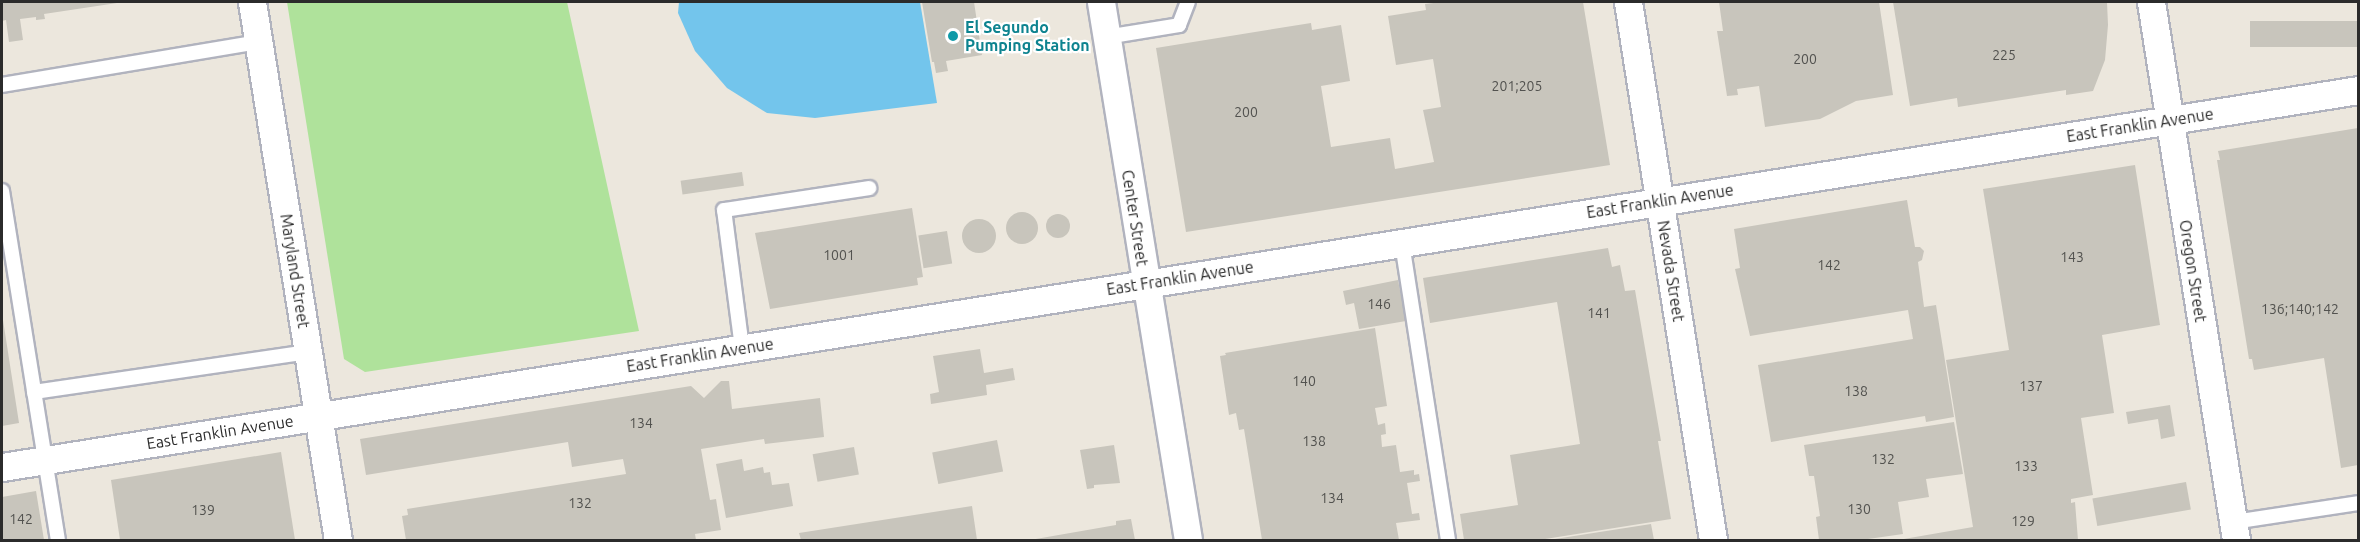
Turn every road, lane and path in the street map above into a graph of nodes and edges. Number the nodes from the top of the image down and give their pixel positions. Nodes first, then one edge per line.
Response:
1 (252, 2) edge
2 (1101, 2) edge
3 (1188, 2) edge
4 (1628, 2) edge
5 (2151, 2) edge
6 (1107, 38) junction
7 (258, 42) junction
8 (2, 85) edge
9 (2358, 90) edge
10 (2170, 120) junction
11 (869, 188) dead end
12 (2, 191) edge
13 (1660, 201) junction
14 (1402, 243) junction
15 (1146, 284) junction
16 (742, 348) junction
17 (308, 352) junction
18 (34, 392) junction
19 (318, 416) junction
20 (45, 460) junction
21 (2, 467) edge
22 (2358, 503) edge
23 (2234, 531) edge
24 (58, 540) edge
25 (338, 540) edge
26 (1188, 540) edge
27 (1448, 540) edge
28 (1713, 540) edge

1 - 7 street, Maryland Street
2 - 6 street, Center Street
3 - 6 lane
4 - 13 street, Nevada Street
5 - 10 street, Oregon Street
6 - 15 street, Center Street
7 - 8 lane
7 - 17 street, Maryland Street
9 - 10 street, East Franklin Avenue
10 - 13 street, East Franklin Avenue
10 - 23 street, Oregon Street
11 - 16 lane
12 - 18 lane
13 - 14 street, East Franklin Avenue
13 - 28 street, Nevada Street
14 - 15 street, East Franklin Avenue
14 - 27 lane
15 - 16 street, East Franklin Avenue
15 - 26 street, Center Street
16 - 19 street, East Franklin Avenue
17 - 18 lane
17 - 19 street, Maryland Street
18 - 20 lane
19 - 20 street, East Franklin Avenue
19 - 25 street, Maryland Street
20 - 21 street, East Franklin Avenue
20 - 24 lane
22 - 23 lane

